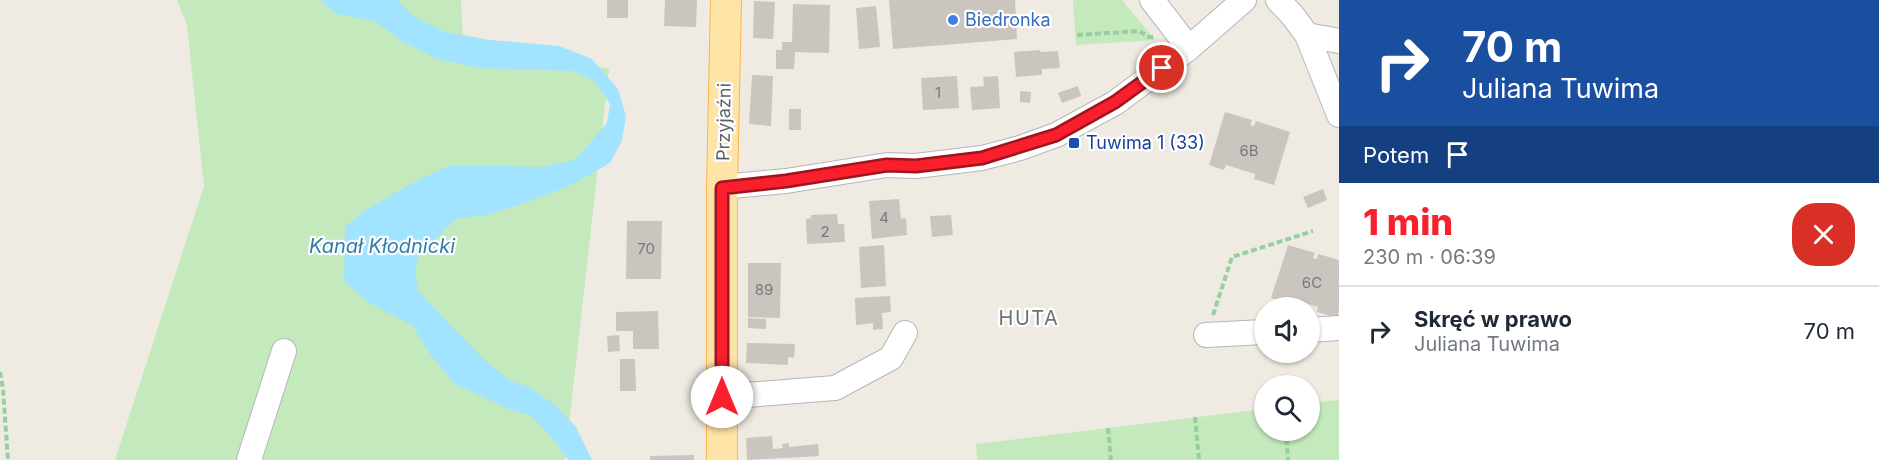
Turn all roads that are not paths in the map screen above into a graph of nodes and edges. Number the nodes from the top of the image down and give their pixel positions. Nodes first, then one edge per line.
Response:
1 (726, 0) edge
2 (1152, 0) edge
3 (1244, 0) edge
4 (1278, 0) edge
5 (1307, 35) junction
6 (1339, 41) edge
7 (1189, 48) junction
8 (1339, 115) edge
9 (722, 188) junction
10 (1339, 328) edge
11 (1320, 329) edge
12 (904, 333) dead end
13 (1254, 333) edge
14 (1206, 335) road end
15 (284, 351) dead end
16 (722, 397) junction
17 (249, 460) edge
18 (722, 460) edge

1 - 9 main road, Przyjaźni
2 - 7 street
3 - 7 street
4 - 5 street
5 - 6 street
5 - 8 street
7 - 9 street
9 - 16 main road, Przyjaźni
10 - 11 street
12 - 16 street
13 - 14 street
15 - 17 street
16 - 18 main road, Przyjaźni

